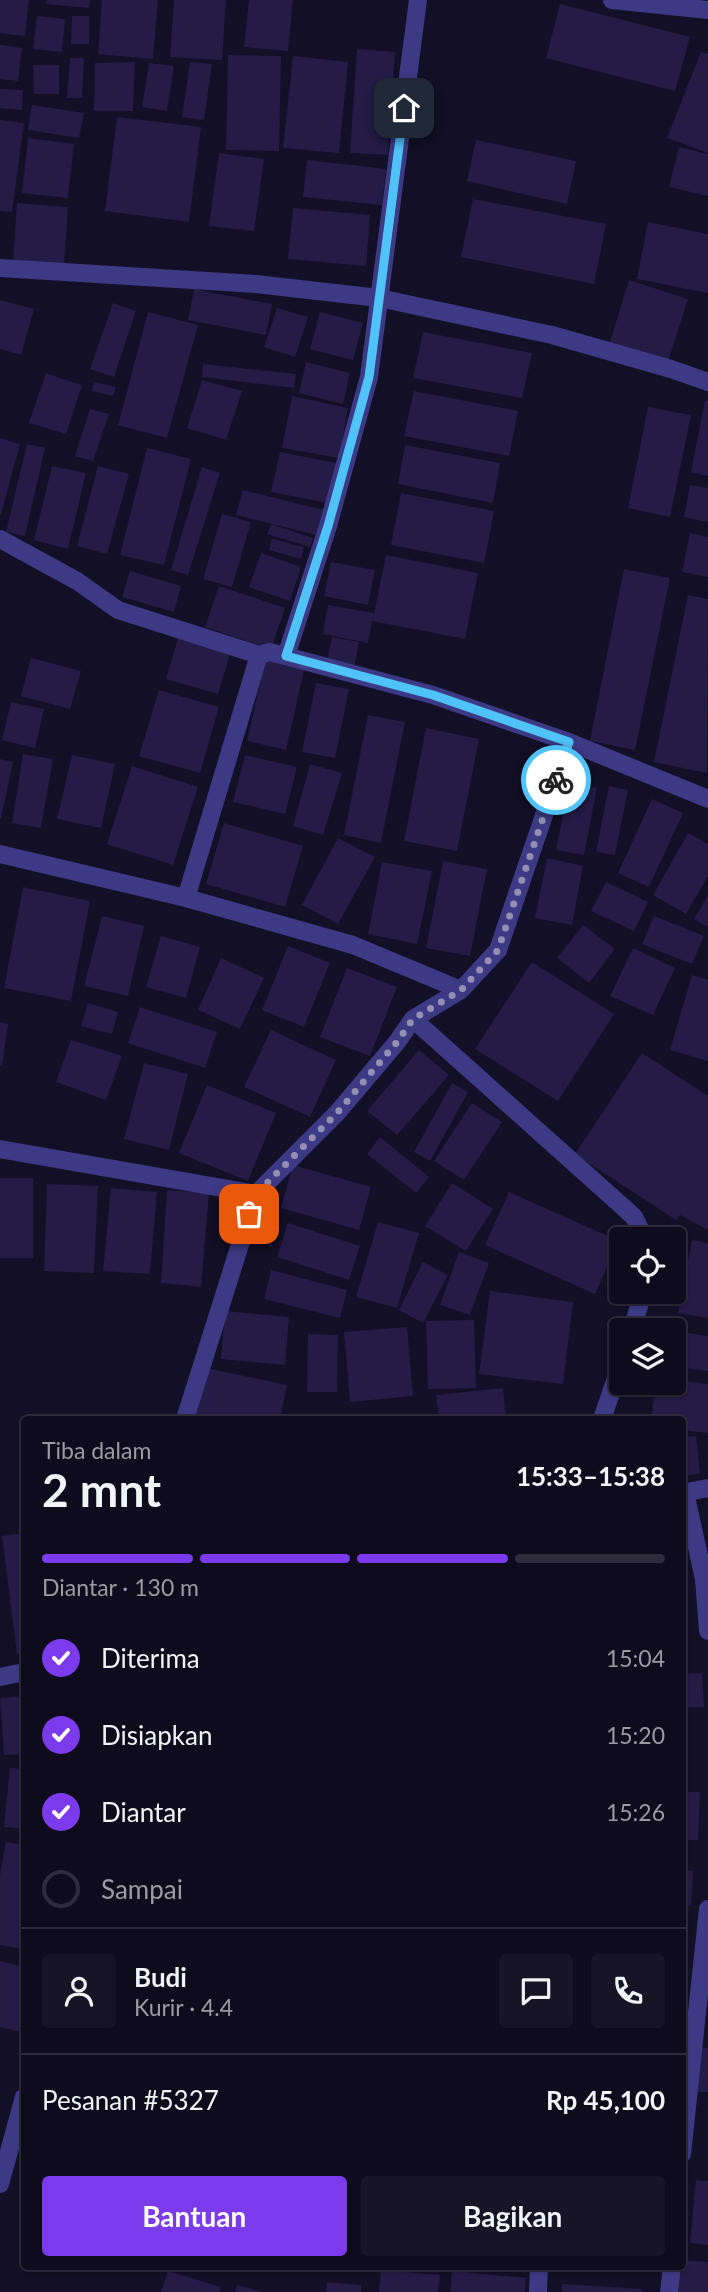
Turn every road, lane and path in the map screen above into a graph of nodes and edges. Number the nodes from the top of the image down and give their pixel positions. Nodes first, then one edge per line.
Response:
1 (418, 0) edge
2 (612, 0) edge
3 (708, 10) edge
4 (0, 268) edge
5 (379, 298) junction
6 (708, 382) edge
7 (0, 538) edge
8 (259, 655) junction
9 (286, 656) junction
10 (569, 742) junction
11 (708, 799) edge
12 (0, 854) edge
13 (186, 898) junction
14 (461, 990) junction
15 (413, 1019) junction
16 (0, 1149) edge
17 (256, 1194) junction
18 (639, 1227) edge
19 (611, 1395) edge
20 (186, 1416) edge
21 (604, 1416) edge
22 (708, 1488) edge
23 (686, 1492) edge
24 (686, 1501) edge
25 (708, 1631) edge
26 (21, 1673) edge
27 (0, 1677) edge
28 (708, 1909) edge
29 (21, 2108) edge
30 (686, 2116) edge
31 (0, 2183) edge
32 (539, 2270) edge
33 (672, 2270) edge
34 (538, 2292) edge
35 (669, 2292) edge

1 - 5 street
2 - 3 street
4 - 5 street
5 - 6 street
5 - 9 street
7 - 8 street
8 - 9 street
8 - 13 street
9 - 10 street
10 - 11 street
10 - 14 street
12 - 13 street
13 - 14 street
14 - 15 street
15 - 17 street
15 - 18 street
16 - 17 street
17 - 20 street
19 - 21 street
22 - 23 street
24 - 25 street
26 - 27 street
28 - 30 street
29 - 31 street
32 - 34 street
33 - 35 street

